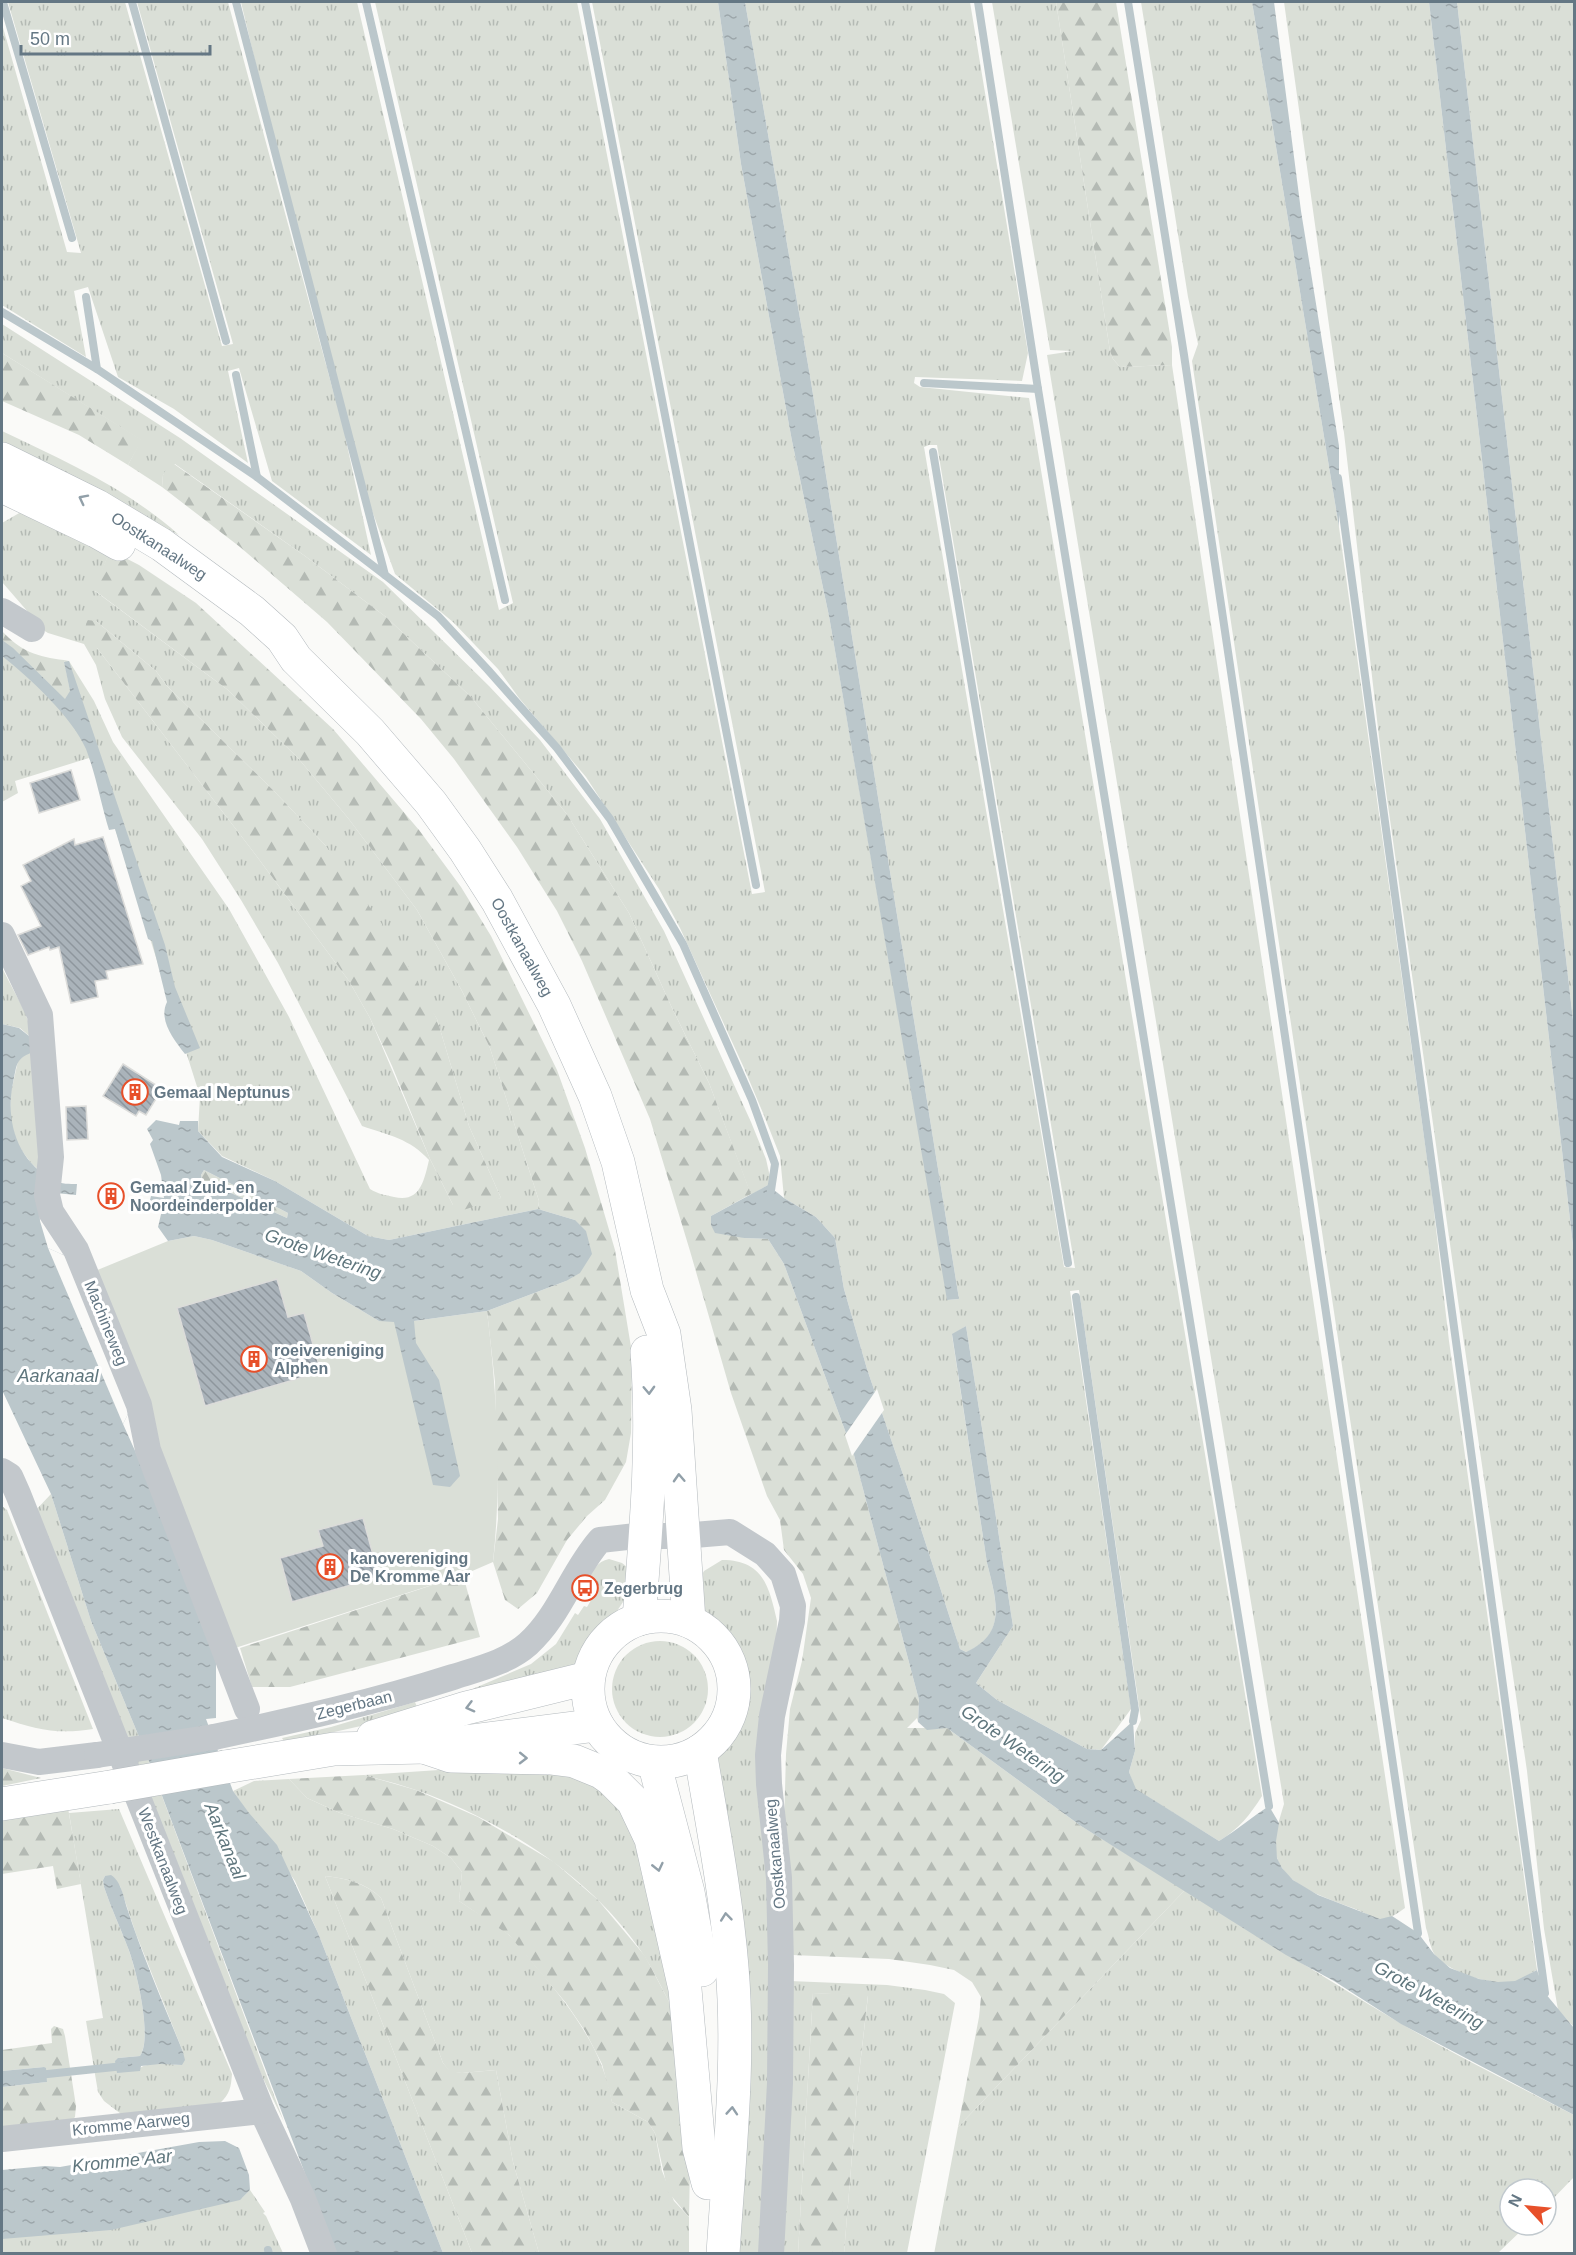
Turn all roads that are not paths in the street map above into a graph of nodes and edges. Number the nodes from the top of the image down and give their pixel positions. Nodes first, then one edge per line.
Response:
1 (2, 459) edge
2 (2, 486) edge
3 (2, 611) edge
4 (32, 629) dead end
5 (296, 659) junction
6 (2, 935) edge
7 (647, 1290) junction
8 (2, 1471) edge
9 (646, 1535) junction
10 (682, 1536) junction
11 (639, 1618) junction
12 (689, 1621) junction
13 (588, 1678) junction
14 (247, 1709) dead end
15 (597, 1725) junction
16 (424, 1746) junction
17 (334, 1749) junction
18 (700, 1751) junction
19 (2, 1755) edge
20 (654, 1762) junction
21 (2, 1804) edge
22 (261, 2111) junction
23 (2, 2139) edge
24 (708, 2183) junction
25 (324, 2253) edge
26 (703, 2253) edge
27 (723, 2253) edge
28 (771, 2253) edge

5 -> 1 main road, Oostkanaalweg
2 - 5 main road, Oostkanaalweg
3 - 4 street
5 - 7 main road, Oostkanaalweg
6 - 14 street, Machineweg
7 -> 9 main road, Oostkanaalweg
10 -> 7 main road, Oostkanaalweg
8 - 22 street, Westkanaalweg
9 - 10 street, Oostkanaalweg
9 - 11 main road, Oostkanaalweg
9 - 19 street, Zegerbaan, bridge
10 - 12 main road, Oostkanaalweg
10 - 28 street, Oostkanaalweg
11 - 12 main road
11 - 13 main road
12 - 18 main road
13 - 15 main road
13 -> 17 main road, Zegerbaan
15 - 16 main road, Zegerbaan
15 - 20 main road
16 - 17 main road, Zegerbaan
16 -> 24 main road
17 - 21 main road, Zegerbaan, bridge
18 - 20 main road
27 -> 18 main road
20 - 24 main road
22 - 23 street, Kromme Aarweg
22 - 25 street, Westkanaalweg
24 - 26 main road

